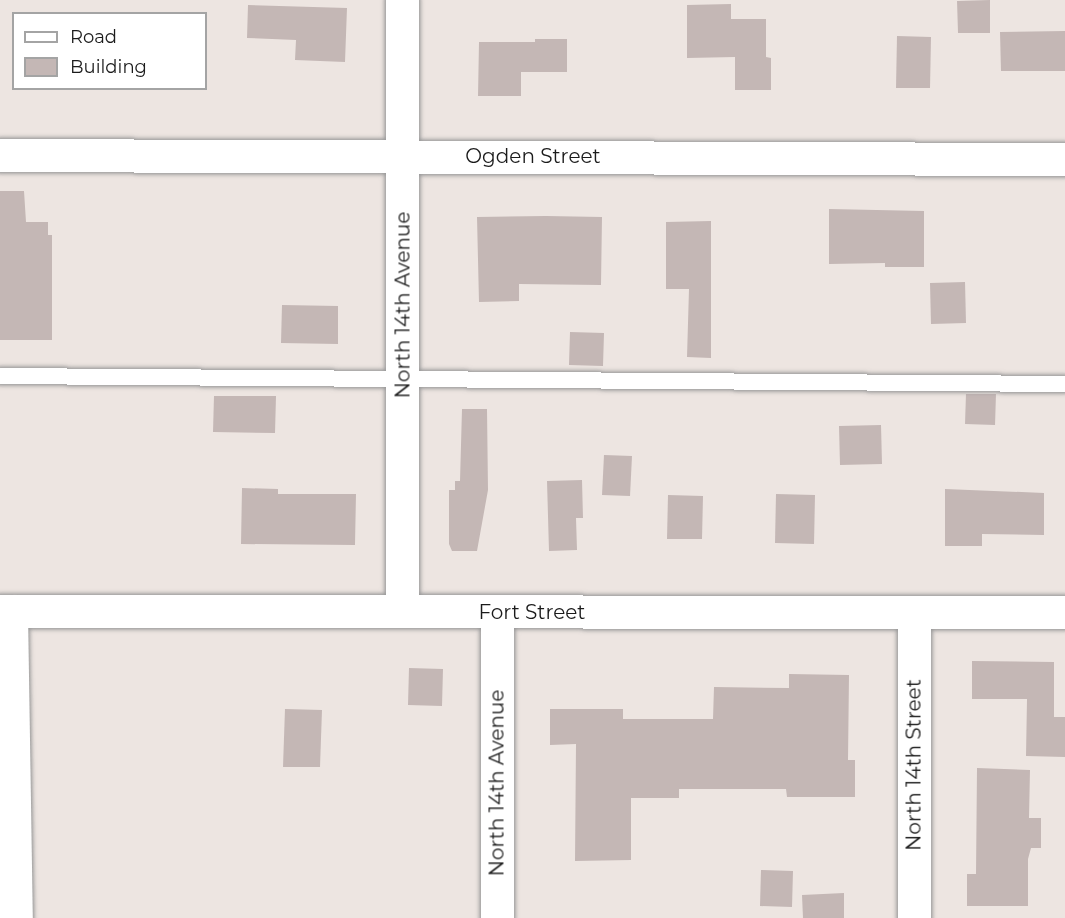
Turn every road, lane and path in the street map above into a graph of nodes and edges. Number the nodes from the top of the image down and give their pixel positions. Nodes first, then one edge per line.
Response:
1 (402, 0) edge
2 (0, 155) edge
3 (403, 155) junction
4 (1065, 159) edge
5 (0, 376) edge
6 (402, 376) junction
7 (1065, 384) edge
8 (5, 611) edge
9 (402, 611) junction
10 (497, 612) junction
11 (914, 612) junction
12 (1065, 612) edge
13 (16, 918) edge
14 (497, 918) edge
15 (914, 918) edge

1 - 3 street, North 14th Avenue
2 - 3 street, Ogden Street
3 - 4 street, Ogden Street
3 - 6 street, North 14th Avenue
5 - 6 lane
6 - 7 lane
6 - 9 street, North 14th Avenue
8 - 9 street, Fort Street
8 - 13 street
9 - 10 street, Fort Street
10 - 11 street, Fort Street
10 - 14 street, North 14th Avenue
11 - 12 street, Fort Street
11 - 15 street, North 14th Street

